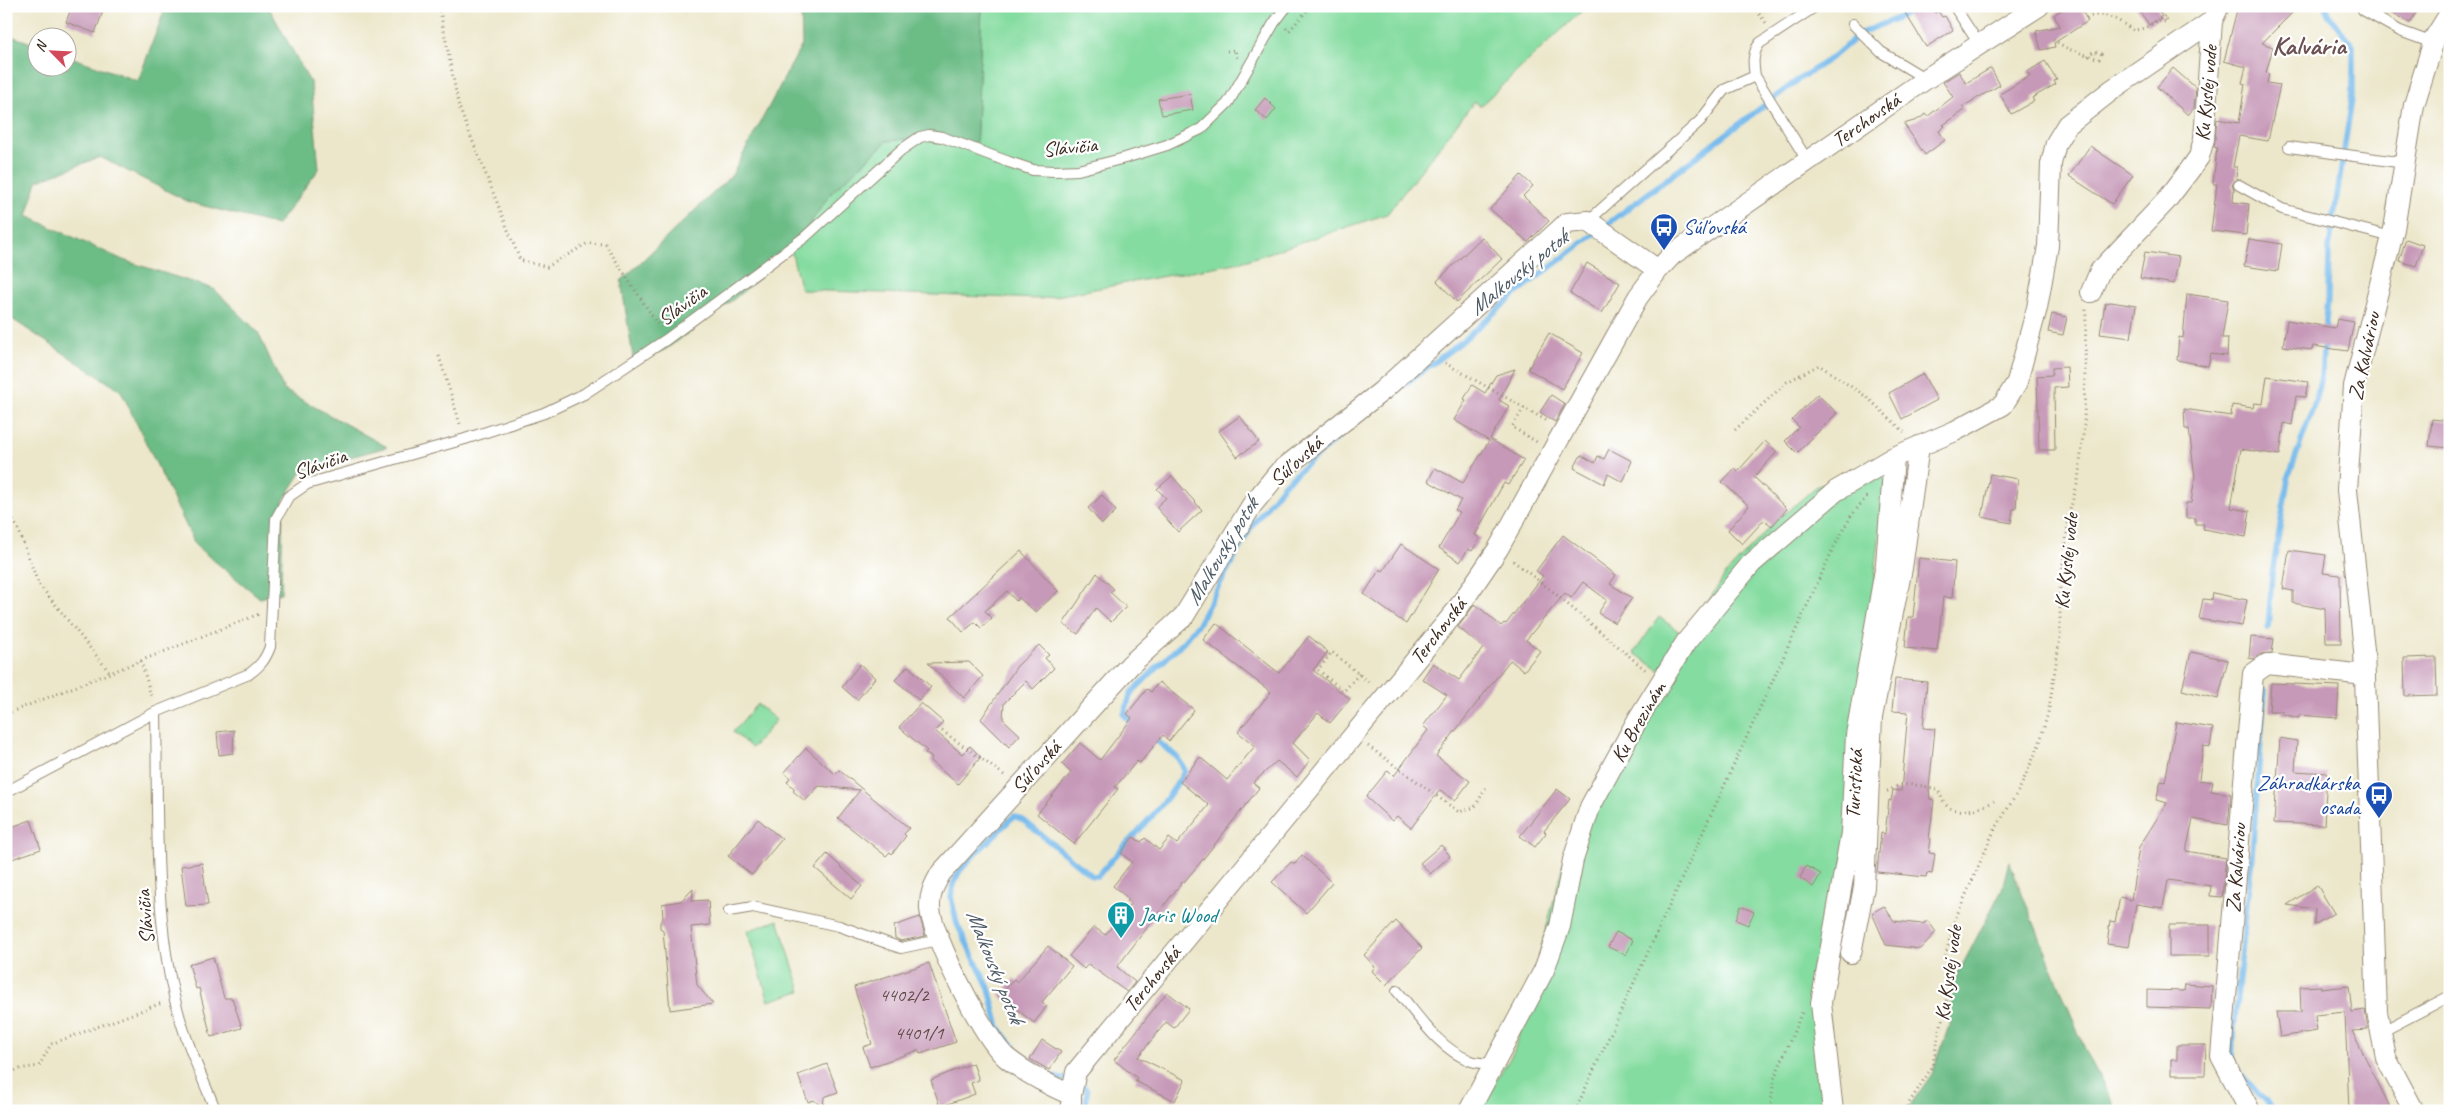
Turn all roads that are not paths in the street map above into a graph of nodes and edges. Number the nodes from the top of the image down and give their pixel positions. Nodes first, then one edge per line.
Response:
1 (1286, 6) edge
2 (1816, 6) edge
3 (2039, 6) edge
4 (1955, 8) edge
5 (2363, 10) dead end
6 (2450, 13) edge
7 (2216, 14) edge
8 (1852, 24) dead end
9 (2434, 43) junction
10 (1979, 44) junction
11 (1755, 76) junction
12 (1926, 79) junction
13 (2289, 147) dead end
14 (1807, 160) junction
15 (2404, 163) junction
16 (2239, 185) dead end
17 (1588, 221) junction
18 (2392, 237) junction
19 (1658, 270) junction
20 (2091, 292) road end
21 (1919, 446) junction
22 (1894, 457) junction
23 (2365, 675) junction
24 (156, 712) junction
25 (6, 792) edge
26 (729, 911) dead end
27 (938, 940) junction
28 (1850, 953) dead end
29 (1397, 991) dead end
30 (2450, 996) edge
31 (2381, 1032) junction
32 (1495, 1064) junction
33 (1073, 1091) edge
34 (216, 1111) edge
35 (1469, 1111) edge
36 (1833, 1111) edge
37 (2250, 1111) edge
38 (2414, 1111) edge

1 - 24 lane, Slávičia
2 - 11 lane
3 - 10 street, Terchovská
4 - 10 lane
5 - 9 lane
6 - 9 street, Za Kalváriou
7 - 20 street, Ku Kyslej vode
7 - 21 street, Ku Kyslej vode
8 - 12 lane, Terchovská
9 - 15 street, Za Kalváriou
10 - 12 street, Terchovská
11 - 14 lane
11 - 17 lane
12 - 14 street, Terchovská
13 - 15 lane
14 - 19 street, Terchovská
15 - 18 street, Za Kalváriou
16 - 18 lane
17 - 19 street
17 - 27 street, Súľovská
18 - 23 street, Za Kalváriou
19 - 33 street, Terchovská
21 - 22 street, Ku Kyslej vode
21 - 28 street, Turistická
22 - 32 street, Ku Brezinám
22 - 36 street, Turistická
23 - 31 street, Za Kalváriou
23 - 37 street, Za Kalváriou
24 - 25 lane, Slávičia
24 - 34 lane, Slávičia
26 - 27 lane
27 - 33 street, Súľovská
29 - 32 lane
30 - 31 lane
31 - 38 street, Za Kalváriou
32 - 35 street, Ku Brezinám

